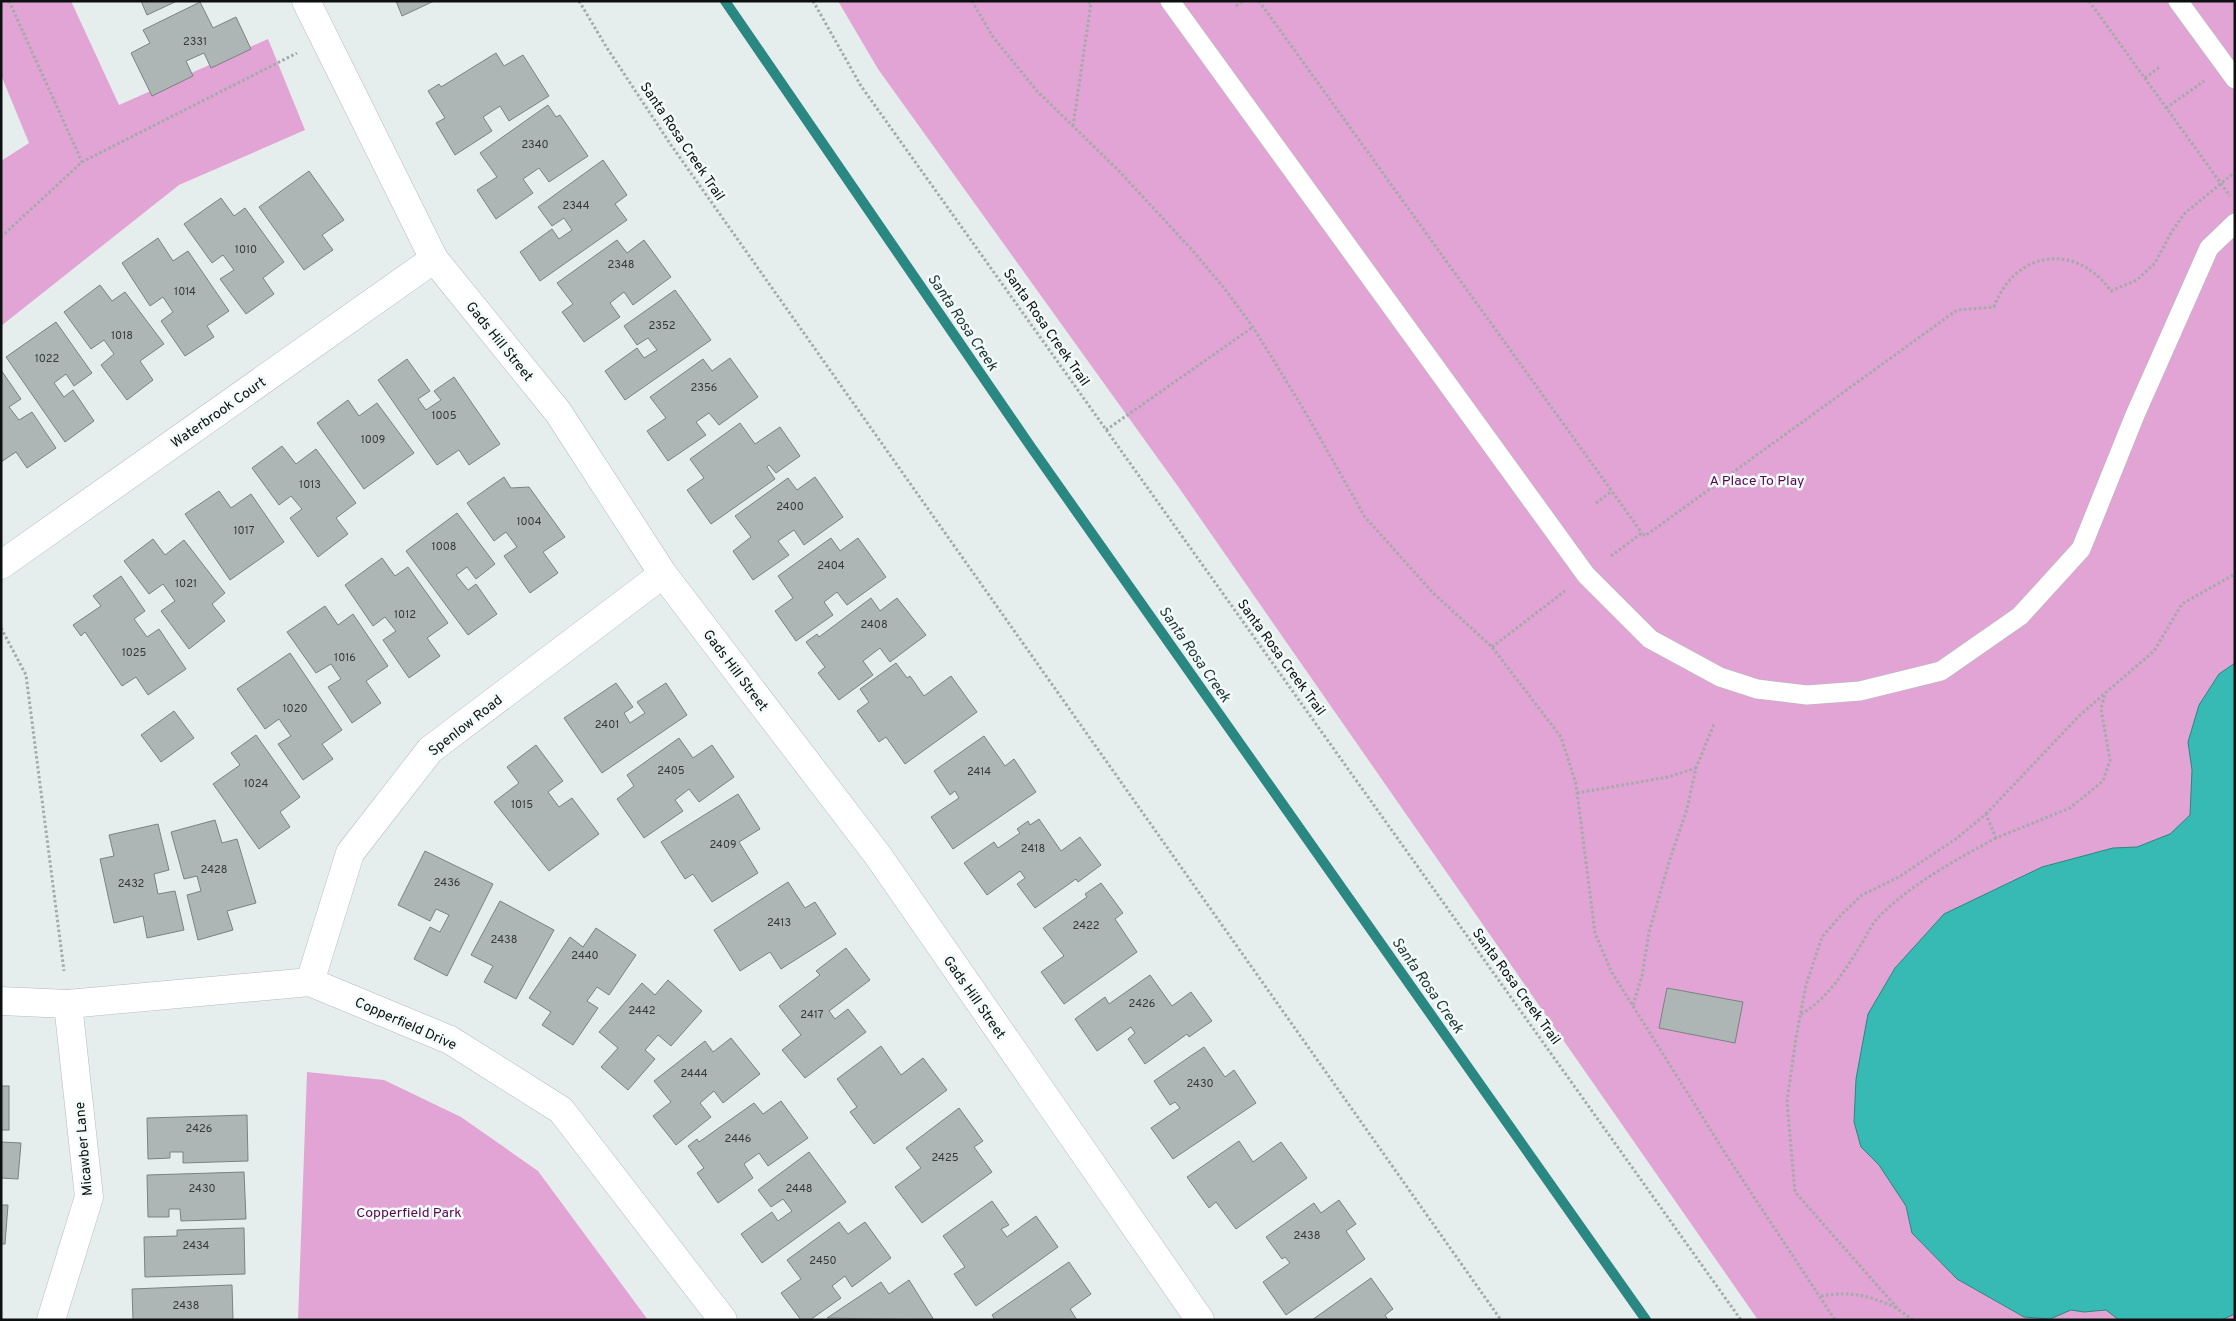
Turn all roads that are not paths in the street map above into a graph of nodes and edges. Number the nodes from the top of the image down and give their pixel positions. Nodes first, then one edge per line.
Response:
1 (306, 1) edge
2 (1170, 1) edge
3 (2178, 1) edge
4 (2235, 79) edge
5 (2235, 223) edge
6 (434, 259) junction
7 (1, 564) edge
8 (663, 574) junction
9 (310, 982) junction
10 (1, 1001) edge
11 (68, 1004) junction
12 (52, 1320) edge
13 (723, 1320) edge
14 (1200, 1320) edge

1 - 6 street, Gads Hill Street
2 - 5 lane
3 - 4 lane
6 - 7 street, Waterbrook Court
6 - 8 street, Gads Hill Street
8 - 9 street, Spenlow Road
8 - 14 street, Gads Hill Street
9 - 11 street, Copperfield Drive
9 - 13 street, Copperfield Drive
10 - 11 street, Copperfield Drive
11 - 12 street, Micawber Lane

